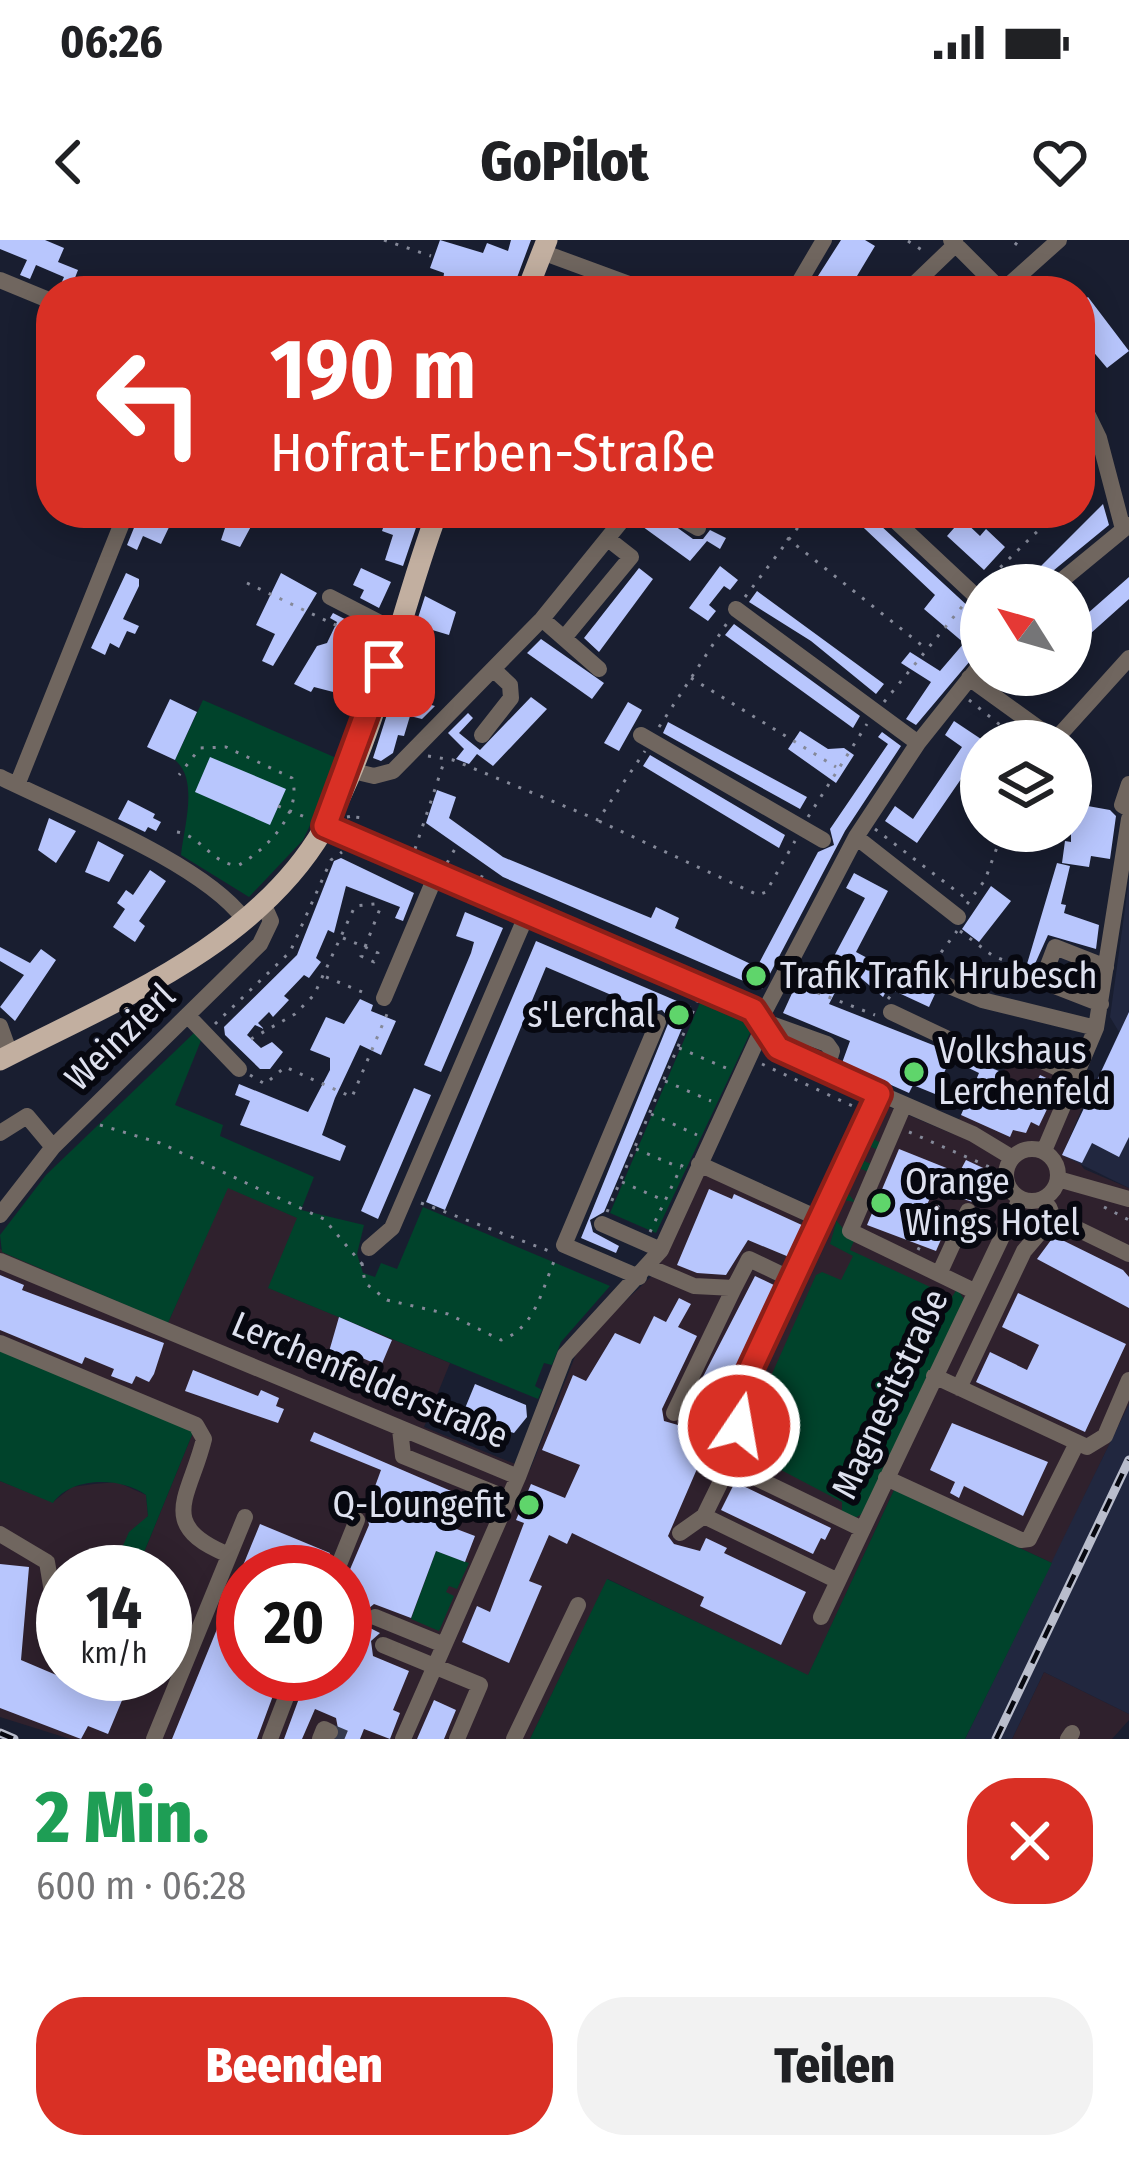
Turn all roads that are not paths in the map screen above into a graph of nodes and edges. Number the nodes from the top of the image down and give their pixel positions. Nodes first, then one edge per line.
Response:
1 (824, 240) edge
2 (1059, 240) edge
3 (954, 242) edge
4 (544, 246) edge
5 (533, 276) edge
6 (613, 276) edge
7 (812, 276) edge
8 (921, 276) edge
9 (987, 276) edge
10 (1019, 276) edge
11 (0, 280) edge
12 (36, 295) edge
13 (1095, 430) edge
14 (1126, 527) edge
15 (119, 528) edge
16 (431, 528) edge
17 (616, 528) edge
18 (905, 528) edge
19 (608, 539) junction
20 (1081, 564) edge
21 (960, 575) edge
22 (331, 597) dead end
23 (736, 609) road end
24 (542, 619) junction
25 (388, 632) junction
26 (564, 638) junction
27 (1129, 658) edge
28 (493, 669) junction
29 (599, 669) dead end
30 (960, 689) edge
31 (994, 696) edge
32 (482, 734) dead end
33 (646, 738) road end
34 (918, 743) junction
35 (349, 770) junction
36 (8, 781) edge
37 (1129, 784) edge
38 (1129, 809) edge
39 (1129, 819) edge
40 (316, 822) junction
41 (846, 840) junction
42 (440, 873) junction
43 (262, 903) junction
44 (527, 914) junction
45 (962, 916) road end
46 (244, 919) junction
47 (1106, 968) junction
48 (916, 972) road end
49 (384, 1000) road end
50 (1101, 1004) junction
51 (891, 1012) dead end
52 (189, 1018) junction
53 (658, 1022) dead end
54 (761, 1024) junction
55 (0, 1026) edge
56 (1096, 1028) junction
57 (5, 1057) edge
58 (239, 1069) road end
59 (1077, 1077) junction
60 (879, 1094) junction
61 (904, 1105) junction
62 (0, 1133) edge
63 (53, 1147) junction
64 (1044, 1151) junction
65 (1011, 1157) junction
66 (690, 1166) junction
67 (1058, 1179) junction
68 (1046, 1198) junction
69 (1020, 1199) junction
70 (1129, 1199) edge
71 (968, 1211) dead end
72 (0, 1215) edge
73 (1054, 1217) junction
74 (822, 1220) junction
75 (602, 1224) road end
76 (661, 1250) junction
77 (1129, 1254) edge
78 (366, 1256) road end
79 (0, 1261) edge
80 (644, 1272) junction
81 (939, 1274) junction
82 (794, 1280) junction
83 (734, 1288) junction
84 (974, 1291) junction
85 (0, 1343) edge
86 (934, 1376) junction
87 (1129, 1380) edge
88 (959, 1388) junction
89 (674, 1413) dead end
90 (400, 1429) junction
91 (1077, 1443) junction
92 (729, 1465) junction
93 (518, 1478) junction
94 (886, 1478) junction
95 (509, 1499) junction
96 (245, 1516) dead end
97 (704, 1516) junction
98 (357, 1520) dead end
99 (862, 1529) junction
100 (680, 1532) dead end
101 (0, 1534) edge
102 (234, 1545) edge
103 (347, 1545) edge
104 (216, 1549) edge
105 (36, 1555) edge
106 (838, 1581) junction
107 (216, 1589) edge
108 (578, 1605) dead end
109 (375, 1617) dead end
110 (821, 1617) dead end
111 (383, 1645) dead end
112 (444, 1645) junction
113 (434, 1666) junction
114 (285, 1701) edge
115 (154, 1739) edge
116 (270, 1739) edge
117 (403, 1739) edge
118 (458, 1739) edge
119 (514, 1739) edge

1 - 7 street
2 - 10 street
3 - 8 street
3 - 9 street
4 - 5 main road
4 - 6 street
11 - 12 street
13 - 14 street
14 - 20 street
15 - 36 street
16 - 25 main road
17 - 19 street
18 - 21 street
19 - 24 street
19 - 26 street
22 - 25 street
23 - 34 street
24 - 26 street
24 - 28 street
25 - 35 main road
26 - 29 street
27 - 31 street
28 - 32 street
28 - 35 street
30 - 34 street
33 - 41 street
34 - 41 street
35 - 40 main road
36 - 46 street
37 - 38 street
39 - 47 street
40 - 42 street
40 - 43 main road
41 - 45 street
41 - 54 street
42 - 44 street
42 - 49 street
43 - 46 main road
43 - 52 street, Weinzierl
44 - 54 street
44 - 78 street
46 - 57 main road
47 - 50 street
47 - 50 street
48 - 56 street
50 - 56 street
51 - 59 street
52 - 58 street
52 - 63 street, Weinzierl
53 - 80 street
54 - 60 street
54 - 66 street
55 - 57 street
56 - 59 street
59 - 64 street
60 - 61 street
60 - 74 street
61 - 65 street
61 - 81 street
62 - 63 street
63 - 72 street, Weinzierl
64 - 65 street
64 - 67 street
65 - 69 street
66 - 74 street
66 - 76 street
67 - 68 street
67 - 70 street
68 - 69 street
68 - 73 street
69 - 84 street, Magnesitstraße
71 - 81 street
73 - 77 street
73 - 88 street
74 - 82 street
75 - 76 street
76 - 80 street
79 - 90 street, Lerchenfelderstraße
80 - 83 street
80 - 93 street
81 - 84 street
82 - 83 street
82 - 92 street
83 - 89 street
84 - 86 street, Magnesitstraße
85 - 104 street
86 - 88 street
86 - 94 street, Magnesitstraße
87 - 91 street
88 - 91 street
90 - 93 street, Lerchenfelderstraße
90 - 95 street
91 - 94 street
92 - 97 street
92 - 99 street
93 - 95 street, Lerchenfelderstraße
94 - 99 street, Magnesitstraße
95 - 112 street, Lerchenfelderstraße
96 - 102 street
97 - 100 street
97 - 106 street
98 - 103 street
99 - 106 street, Magnesitstraße
101 - 105 street
106 - 110 street, Magnesitstraße
107 - 115 street
108 - 119 street
109 - 112 street
111 - 113 street
112 - 113 street, Lerchenfelderstraße
113 - 117 street, Lerchenfelderstraße
113 - 118 street
114 - 116 street

